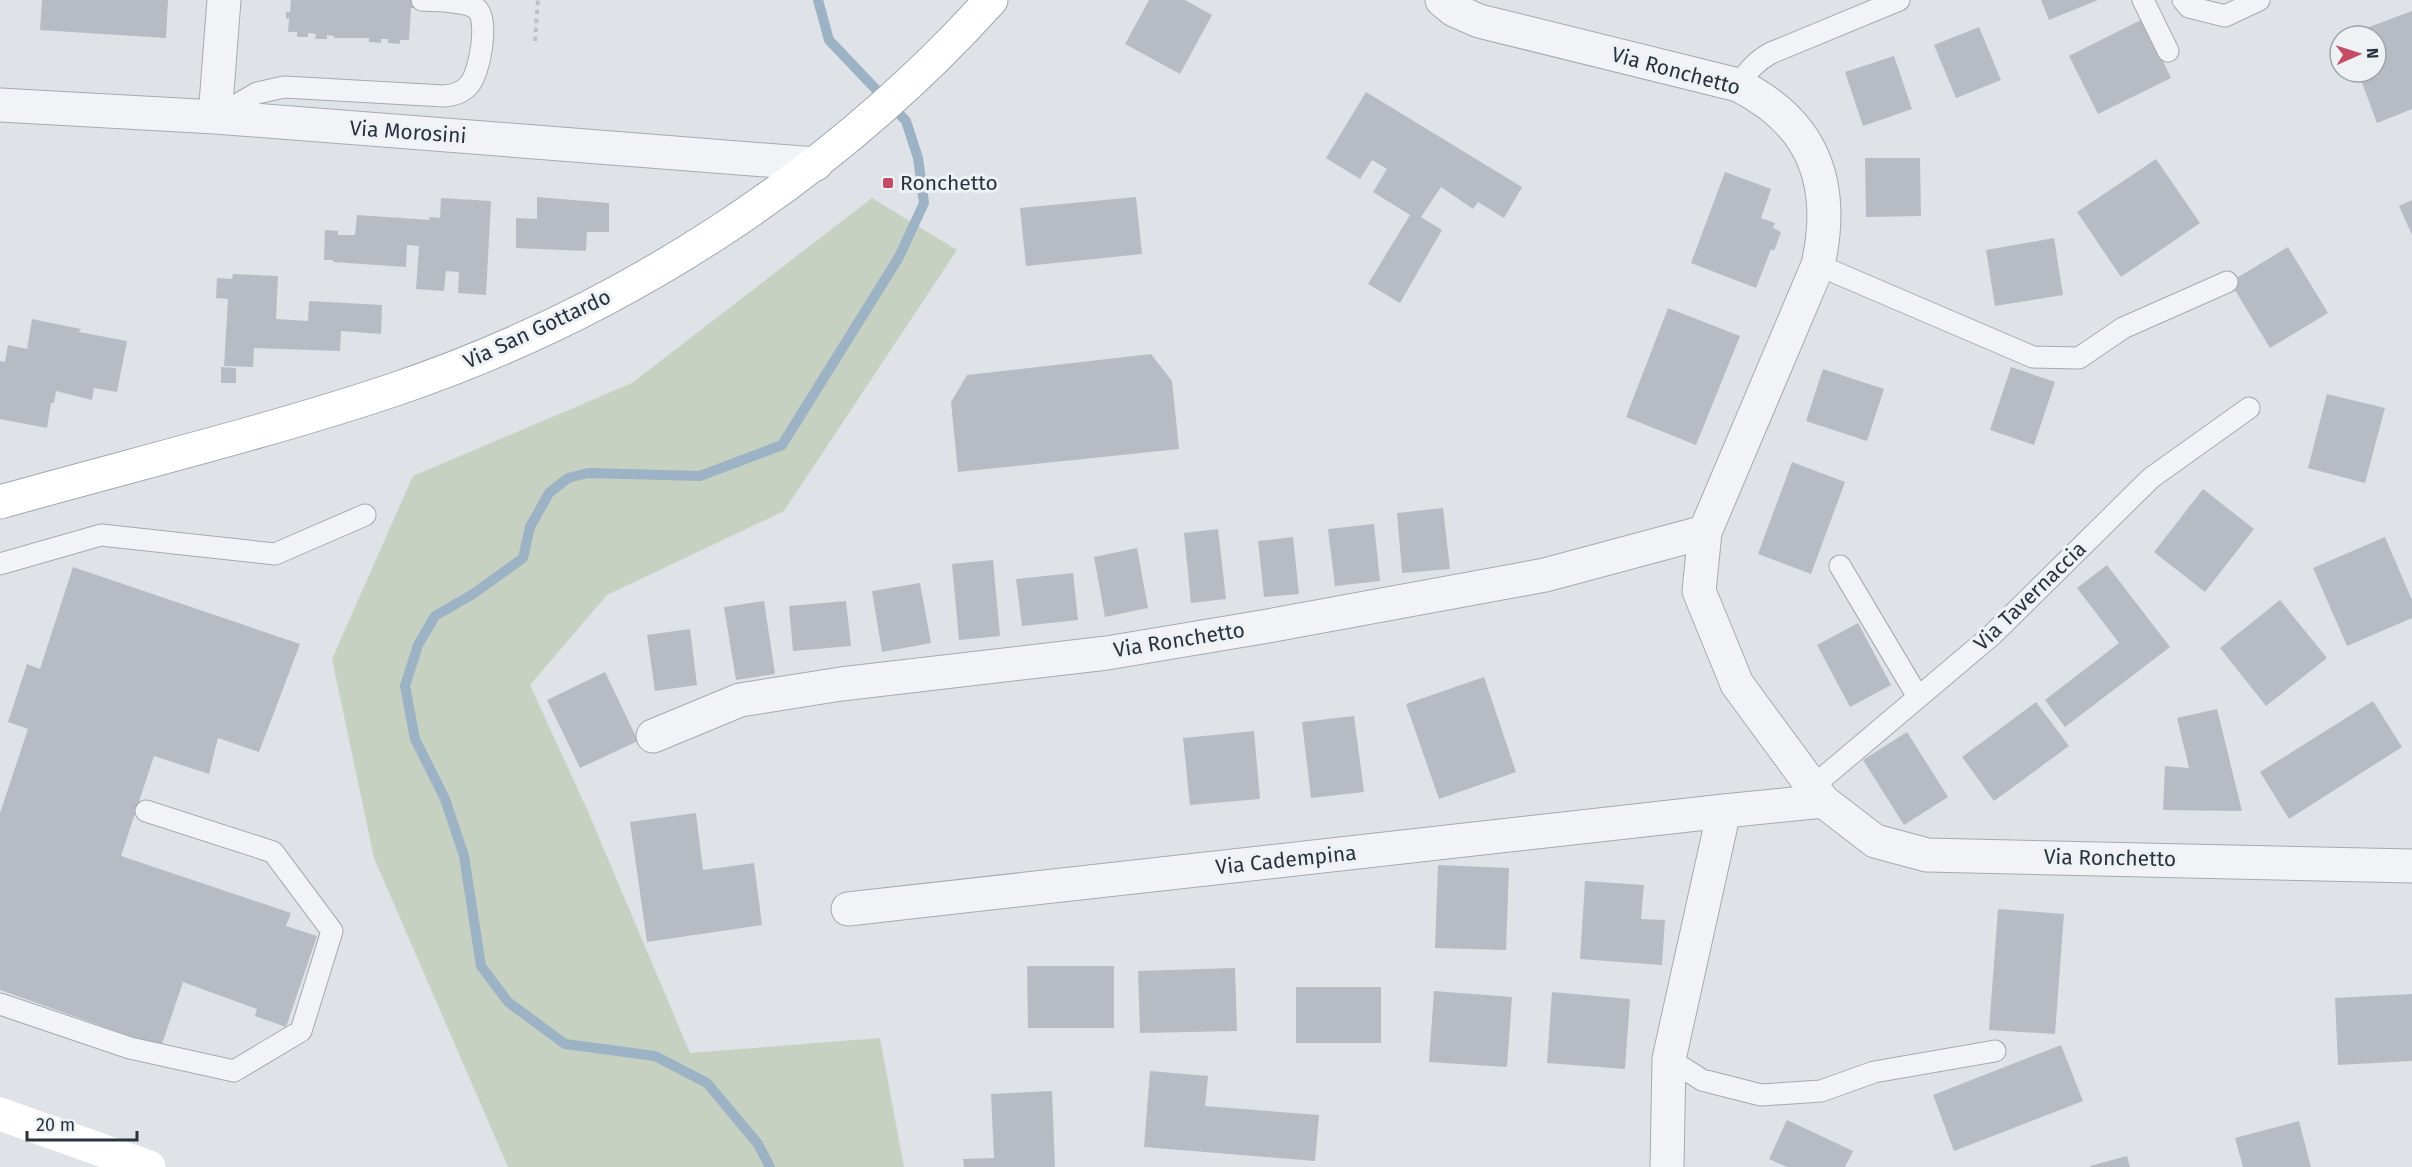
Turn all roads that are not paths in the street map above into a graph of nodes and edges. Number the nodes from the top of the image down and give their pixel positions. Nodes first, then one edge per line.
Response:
1 (224, 0) edge
2 (422, 0) edge
3 (991, 0) edge
4 (1442, 0) edge
5 (1899, 0) edge
6 (2143, 0) edge
7 (2184, 0) edge
8 (2259, 0) edge
9 (2168, 51) dead end
10 (1738, 85) junction
11 (0, 105) edge
12 (215, 117) junction
13 (816, 164) junction
14 (1818, 265) junction
15 (2227, 282) dead end
16 (2249, 408) dead end
17 (0, 502) edge
18 (365, 515) dead end
19 (1705, 532) junction
20 (0, 564) edge
21 (1840, 566) dead end
22 (1918, 697) junction
23 (653, 736) dead end
24 (1817, 794) junction
25 (147, 811) dead end
26 (1724, 811) junction
27 (2412, 866) edge
28 (848, 909) dead end
29 (0, 1004) edge
30 (1995, 1051) dead end
31 (1669, 1059) junction
32 (0, 1114) edge
33 (134, 1164) edge
34 (1667, 1167) edge

1 - 12 street
2 - 12 lane
3 - 13 main road, Via San Gottardo
4 - 10 street, Via Ronchetto
5 - 10 lane
6 - 9 lane
7 - 8 lane
10 - 14 street, Via Ronchetto
11 - 12 street, Via Morosini
12 - 13 street, Via Morosini
13 - 17 main road, Via San Gottardo
14 - 15 lane
14 - 19 street, Via Ronchetto
16 - 22 lane, Via Tavernaccia
18 - 20 lane
19 - 23 street, Via Ronchetto
19 - 24 street, Via Ronchetto
21 - 22 lane
22 - 24 lane, Via Tavernaccia
24 - 26 street
24 - 27 street, Via Ronchetto
25 - 29 lane
26 - 28 street, Via Cadempina
26 - 31 street
30 - 31 lane
31 - 34 street
32 - 33 main road

